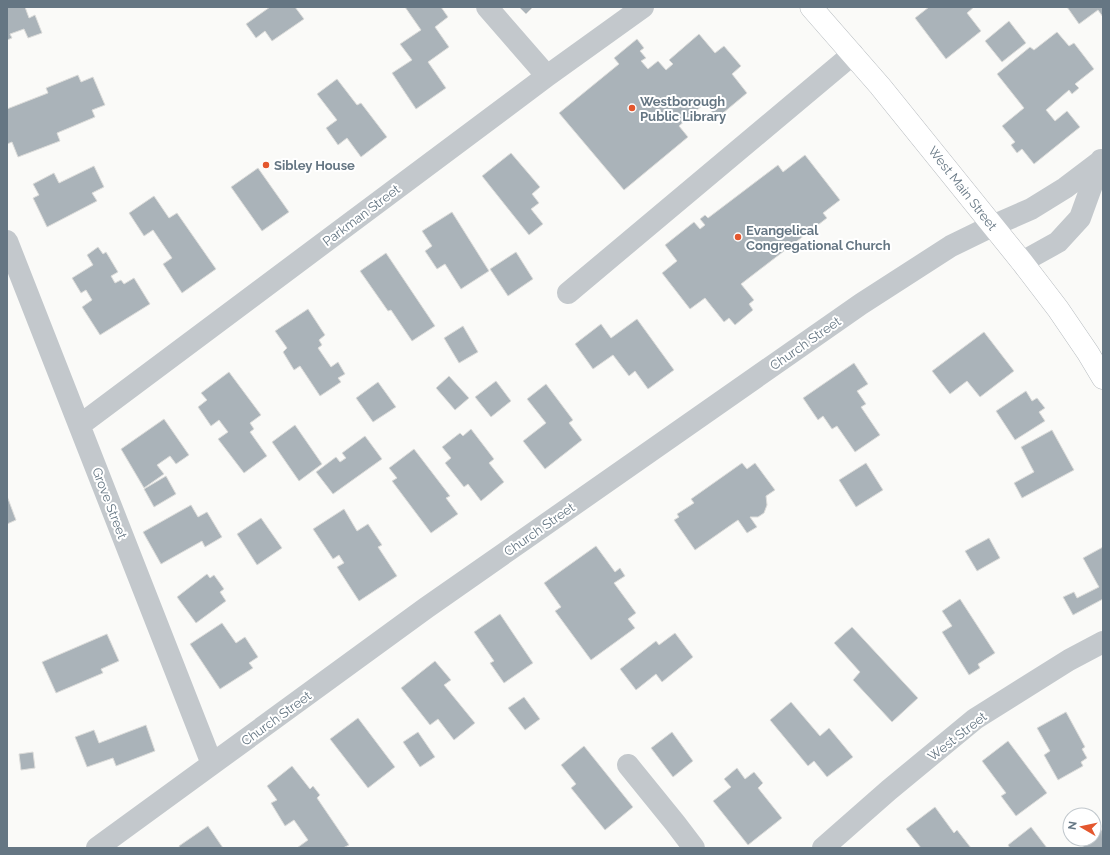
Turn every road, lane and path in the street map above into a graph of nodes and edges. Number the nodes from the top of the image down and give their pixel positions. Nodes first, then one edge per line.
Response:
1 (487, 7) edge
2 (643, 7) edge
3 (811, 7) edge
4 (853, 54) junction
5 (547, 76) junction
6 (1102, 159) edge
7 (992, 226) junction
8 (7, 241) edge
9 (1022, 262) junction
10 (568, 292) dead end
11 (1103, 378) edge
12 (80, 425) junction
13 (1103, 642) edge
14 (212, 764) junction
15 (628, 765) dead end
16 (97, 848) edge
17 (694, 848) edge
18 (823, 848) edge

1 - 5 street
2 - 5 street, Parkman Street
3 - 4 main road, West Main Street
4 - 7 main road, West Main Street
4 - 10 street
5 - 12 street, Parkman Street
6 - 7 street, Church Street
6 - 9 street
7 - 9 main road, West Main Street
7 - 14 street, Church Street
8 - 12 street, Grove Street
9 - 11 main road, West Main Street
12 - 14 street, Grove Street
13 - 18 street, West Street
14 - 16 street, Church Street
15 - 17 street

